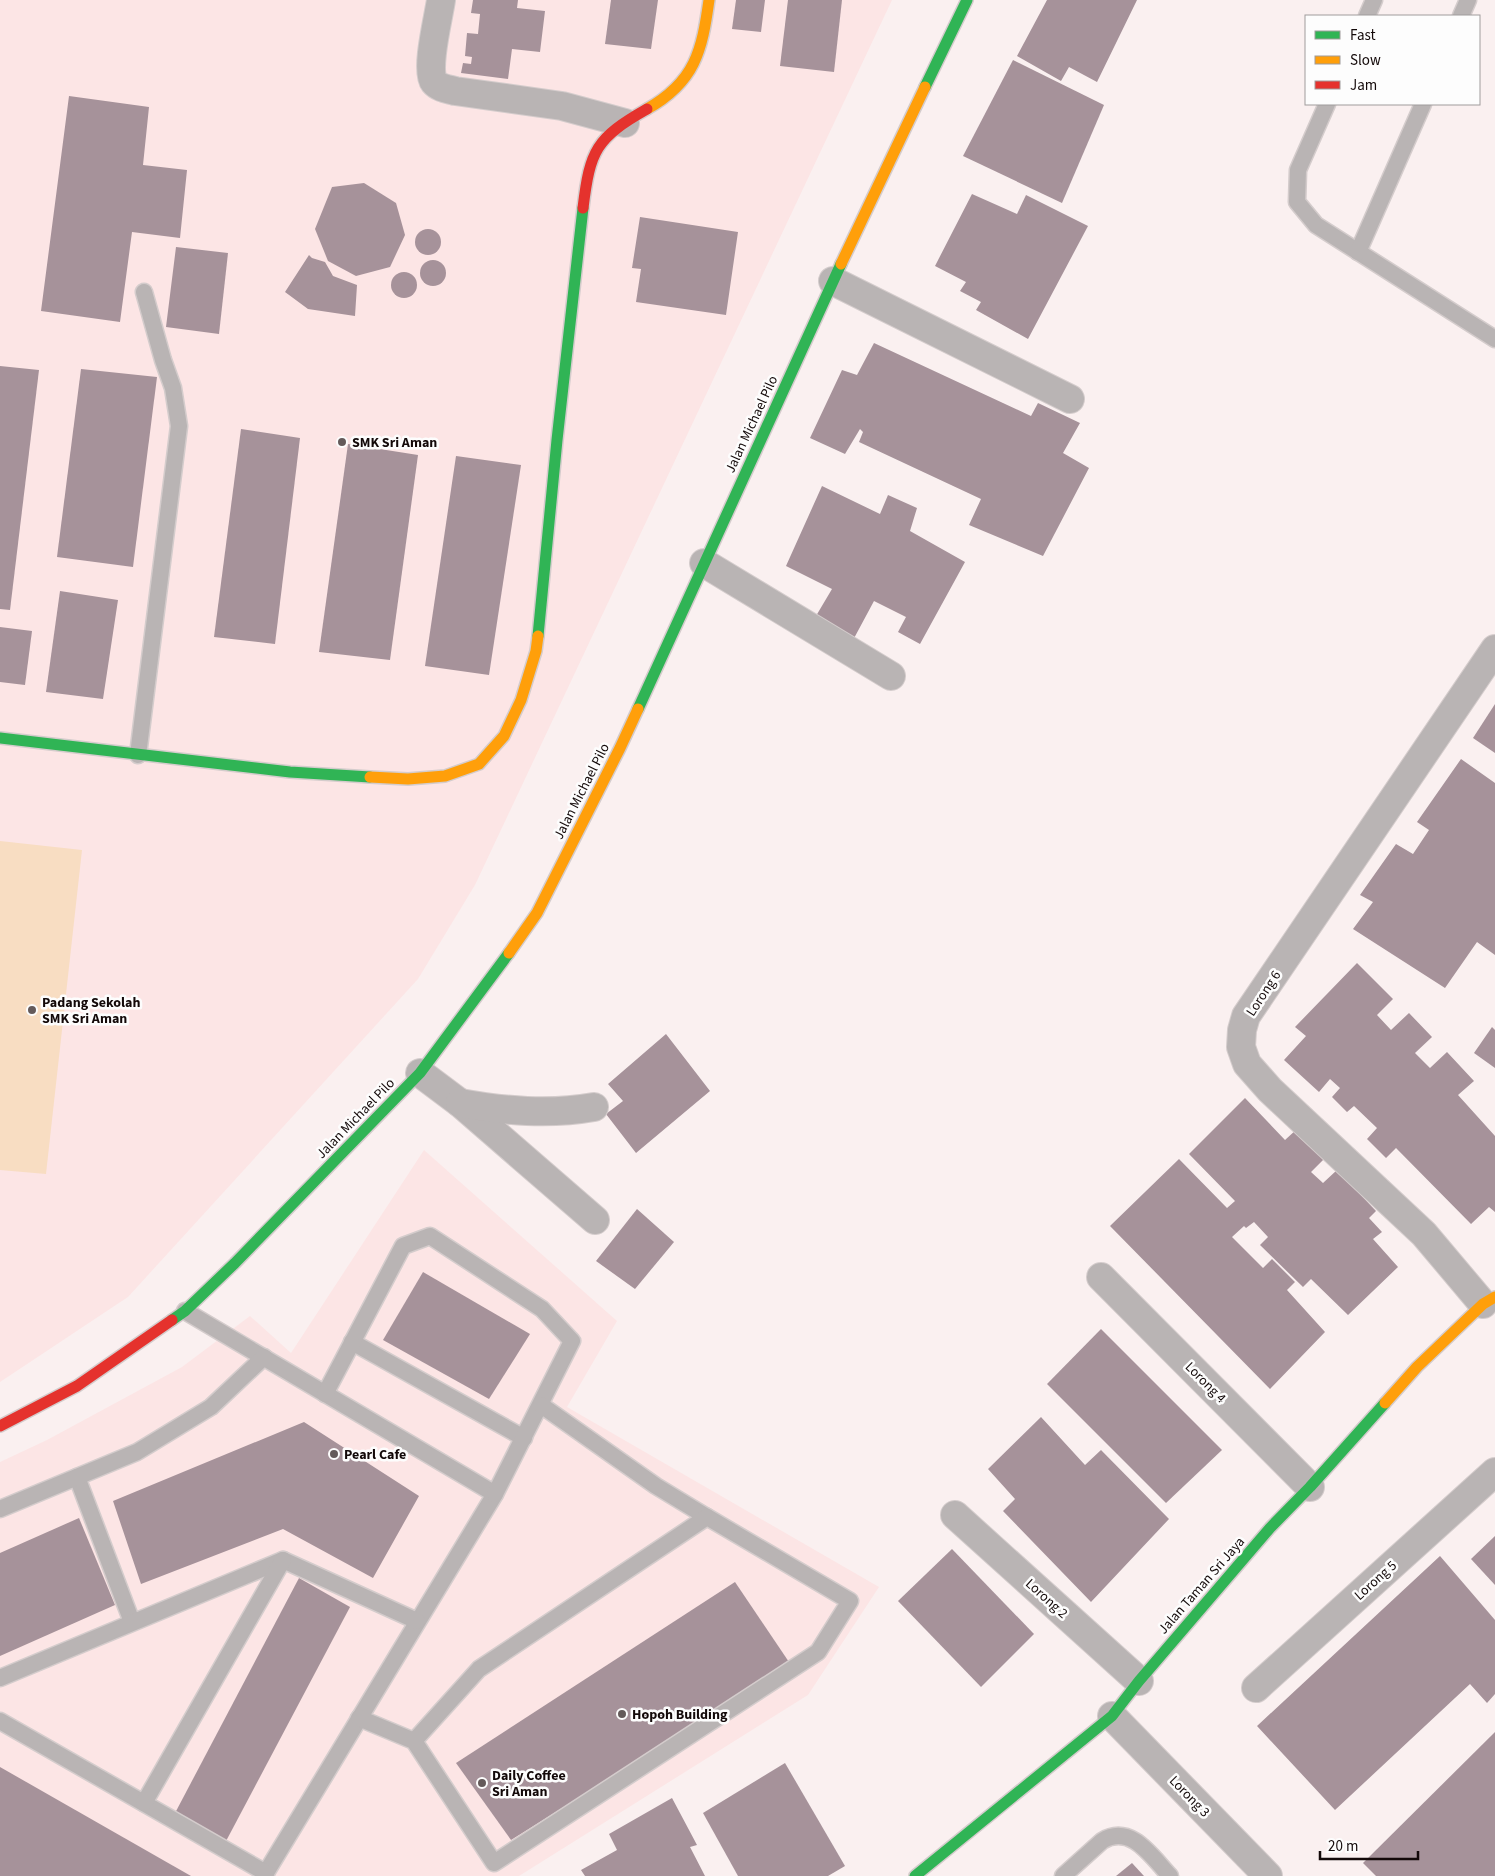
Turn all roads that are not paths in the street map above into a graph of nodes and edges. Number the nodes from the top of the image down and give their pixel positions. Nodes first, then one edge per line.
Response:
1 (441, 0) edge
2 (709, 0) edge
3 (967, 0) edge
4 (1374, 0) edge
5 (1468, 0) edge
6 (1366, 15) edge
7 (1461, 15) edge
8 (1327, 105) edge
9 (1423, 105) edge
10 (625, 123) junction
11 (1358, 252) junction
12 (833, 281) junction
13 (144, 292) dead end
14 (1495, 339) edge
15 (1070, 399) dead end
16 (704, 563) junction
17 (1495, 649) edge
18 (891, 676) dead end
19 (0, 738) edge
20 (138, 755) junction
21 (420, 1072) junction
22 (460, 1103) junction
23 (594, 1107) dead end
24 (596, 1220) dead end
25 (1101, 1277) dead end
26 (1489, 1300) edge
27 (184, 1311) junction
28 (352, 1342) junction
29 (264, 1357) junction
30 (325, 1394) junction
31 (540, 1405) junction
32 (0, 1426) edge
33 (524, 1438) junction
34 (1495, 1472) edge
35 (77, 1477) junction
36 (1310, 1486) junction
37 (495, 1494) junction
38 (0, 1509) edge
39 (955, 1515) dead end
40 (707, 1517) junction
41 (283, 1560) junction
42 (417, 1620) junction
43 (132, 1622) junction
44 (0, 1678) edge
45 (1139, 1681) junction
46 (1256, 1688) dead end
47 (1112, 1716) junction
48 (359, 1718) junction
49 (0, 1721) edge
50 (414, 1741) junction
51 (144, 1803) junction
52 (265, 1874) edge
53 (915, 1876) edge
54 (1063, 1876) edge
55 (1170, 1876) edge
56 (1268, 1876) edge

1 - 10 street
2 - 10 street
3 - 12 street, Jalan Michael Pilo
4 - 6 lane
5 - 7 lane
8 - 11 lane
9 - 11 lane
10 - 20 street
11 - 14 lane
12 - 15 street
12 - 16 street, Jalan Michael Pilo
13 - 20 lane
16 - 18 street
16 - 21 street, Jalan Michael Pilo
17 - 26 street, Lorong 6
19 - 20 street
21 - 22 street
21 - 27 street, Jalan Michael Pilo
22 - 23 street
22 - 24 street
25 - 36 street, Lorong 4
26 - 36 street, Jalan Taman Sri Jaya
27 - 29 lane
27 - 32 street, Jalan Michael Pilo
28 - 30 lane
28 - 31 lane
28 - 33 lane
29 - 30 lane
29 - 35 lane
30 - 37 lane
31 - 33 lane
31 - 40 lane
33 - 37 lane
34 - 46 street, Lorong 5
35 - 38 lane
35 - 43 lane
36 - 45 street, Jalan Taman Sri Jaya
37 - 42 lane
39 - 45 street, Lorong 2
40 - 50 lane
40 - 50 lane
41 - 42 lane
41 - 43 lane
41 - 51 lane
42 - 48 lane
43 - 44 lane
45 - 47 street, Jalan Taman Sri Jaya
47 - 53 street, Jalan Taman Sri Jaya
47 - 56 street, Lorong 3
48 - 50 lane
48 - 52 lane
49 - 51 lane
51 - 52 lane
54 - 55 lane

